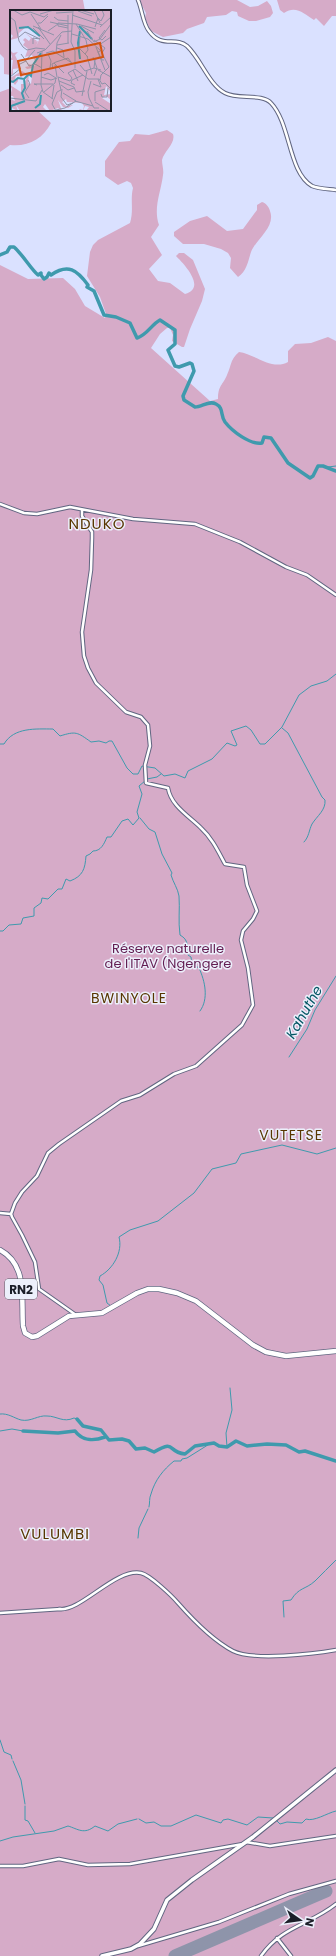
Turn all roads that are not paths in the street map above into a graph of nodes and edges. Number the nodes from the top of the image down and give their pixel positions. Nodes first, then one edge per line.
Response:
1 (138, 0) edge
2 (336, 190) edge
3 (0, 504) edge
4 (82, 510) junction
5 (336, 595) edge
6 (0, 1213) edge
7 (11, 1214) junction
8 (0, 1250) edge
9 (76, 1315) junction
10 (336, 1351) edge
11 (0, 1613) edge
12 (336, 1650) edge
13 (336, 1770) edge
14 (336, 1836) edge
15 (244, 1843) junction
16 (0, 1866) edge
17 (336, 1881) edge
18 (336, 1904) edge
19 (277, 1938) junction
20 (138, 1946) junction
21 (102, 1956) edge
22 (261, 1956) edge
23 (291, 1956) edge

1 - 2 street
3 - 4 street
4 - 5 street
4 - 7 street
6 - 7 street
7 - 9 street
8 - 9 highway, RN2
9 - 10 highway, RN2
11 - 12 street
13 - 15 main road
14 - 15 street
15 - 16 street
15 - 20 main road
17 - 20 street
18 - 19 street
19 - 22 street
19 - 23 street
20 - 21 main road

